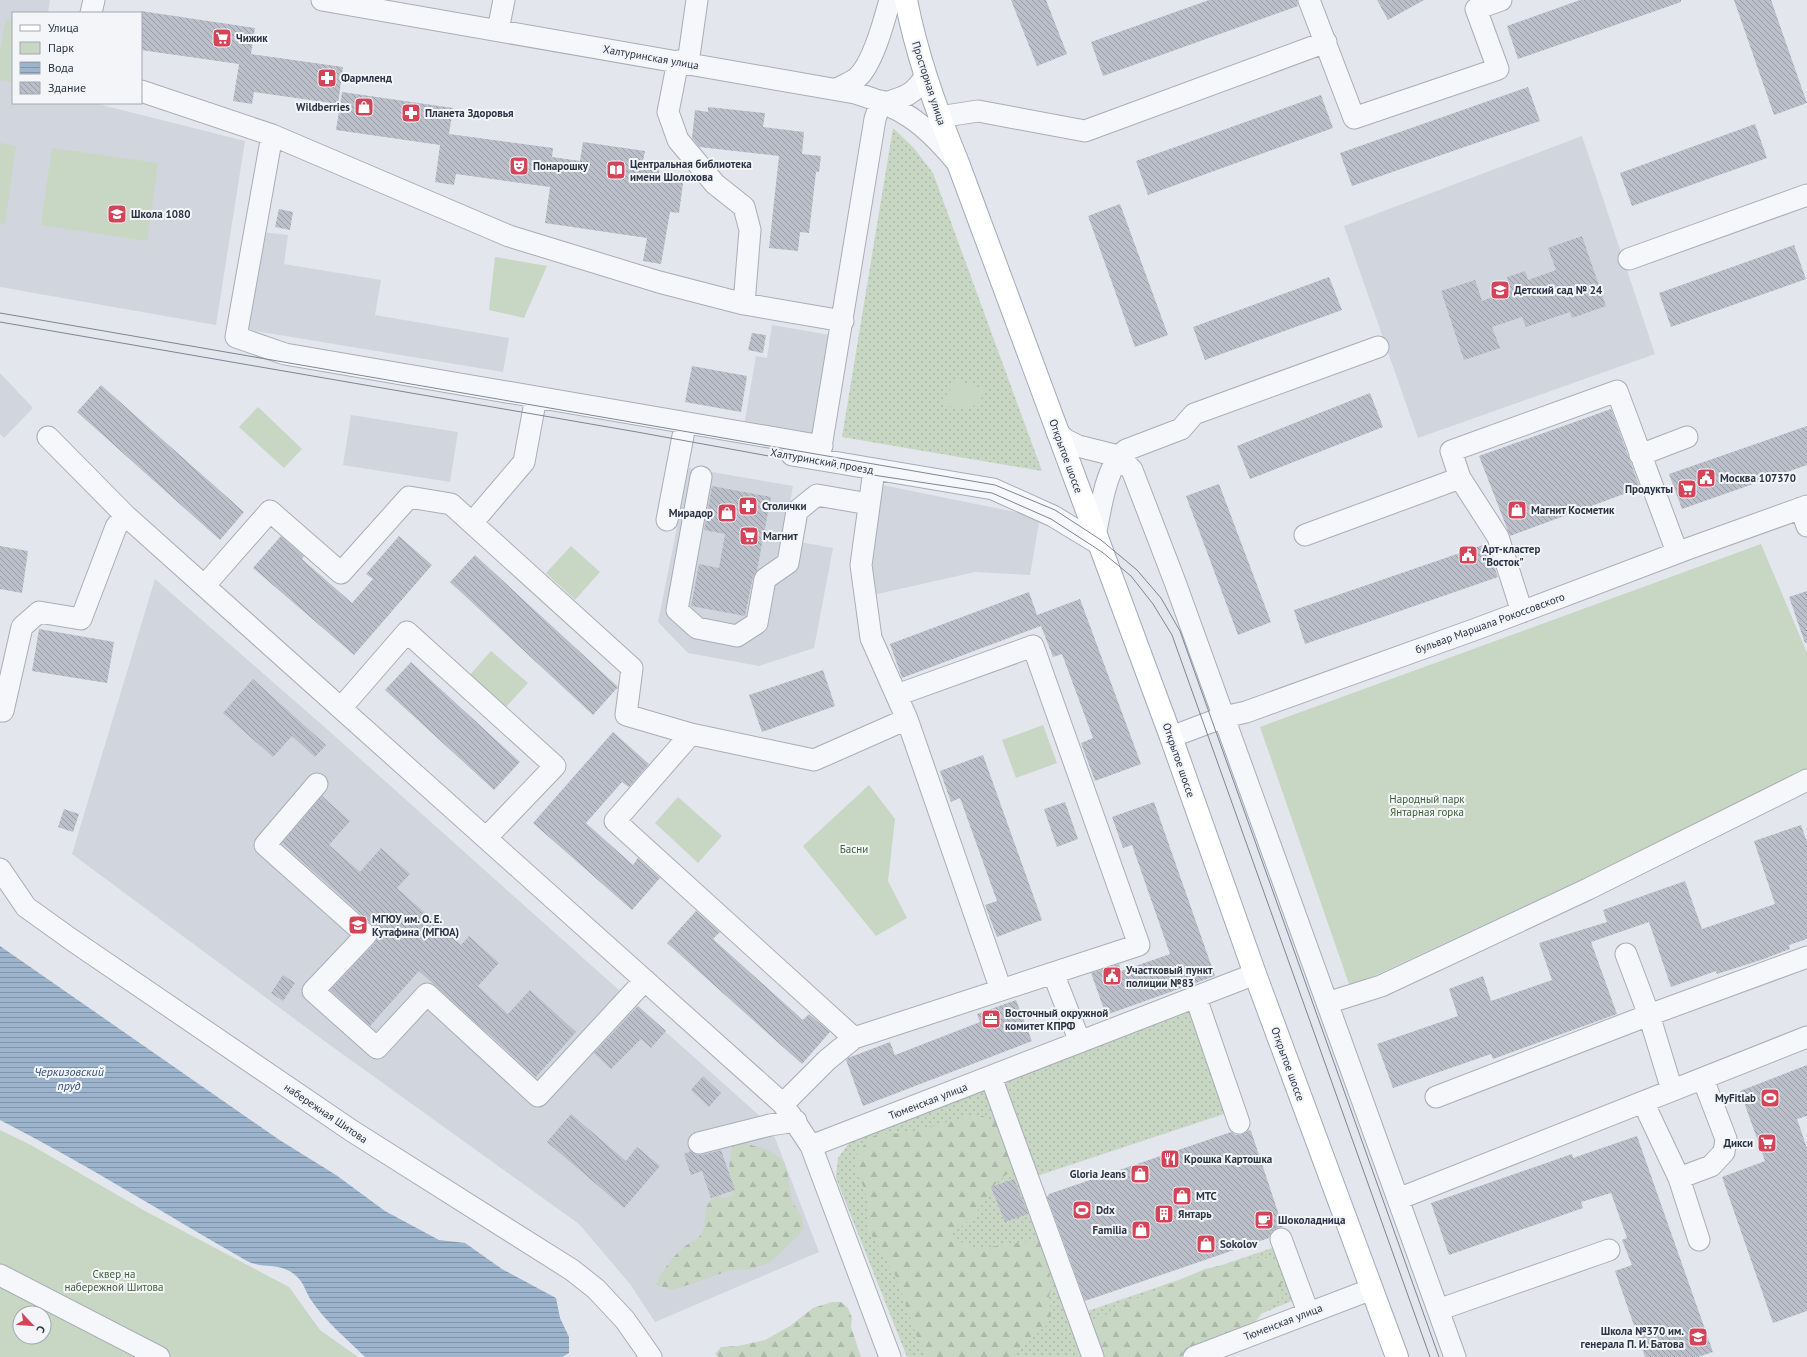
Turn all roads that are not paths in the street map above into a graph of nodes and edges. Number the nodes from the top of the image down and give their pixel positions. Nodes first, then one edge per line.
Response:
1 (94, 0) edge
2 (322, 0) edge
3 (504, 0) edge
4 (697, 0) edge
5 (890, 0) edge
6 (906, 0) edge
7 (1308, 0) edge
8 (1501, 0) edge
9 (91, 12) edge
10 (498, 30) junction
11 (1326, 42) junction
12 (683, 62) junction
13 (925, 76) junction
14 (837, 89) junction
15 (142, 91) edge
16 (883, 102) junction
17 (939, 117) junction
18 (272, 135) junction
19 (958, 163) junction
20 (1807, 195) edge
21 (1628, 259) dead end
22 (744, 304) junction
23 (843, 321) junction
24 (1378, 347) dead end
25 (535, 403) junction
26 (1057, 432) junction
27 (683, 436) junction
28 (48, 437) dead end
29 (1687, 438) dead end
30 (820, 453) junction
31 (1640, 455) junction
32 (1118, 456) junction
33 (874, 470) junction
34 (701, 477) dead end
35 (1460, 478) junction
36 (869, 504) junction
37 (1805, 513) edge
38 (125, 515) junction
39 (668, 520) dead end
40 (472, 523) junction
41 (1304, 535) dead end
42 (1097, 540) junction
43 (1677, 552) junction
44 (205, 586) junction
45 (1522, 612) junction
46 (897, 696) junction
47 (341, 708) junction
48 (0, 711) edge
49 (1224, 716) junction
50 (907, 719) junction
51 (691, 734) junction
52 (1171, 737) junction
53 (1807, 780) edge
54 (317, 784) dead end
55 (486, 838) junction
56 (0, 869) edge
57 (1626, 954) dead end
58 (1807, 957) edge
59 (1052, 973) junction
60 (1255, 974) junction
61 (644, 980) junction
62 (1001, 990) junction
63 (1196, 998) junction
64 (1327, 1003) junction
65 (1649, 1015) junction
66 (1807, 1037) edge
67 (854, 1038) junction
68 (1080, 1042) junction
69 (991, 1077) junction
70 (1703, 1078) junction
71 (1672, 1090) junction
72 (1436, 1098) dead end
73 (1643, 1102) junction
74 (782, 1104) junction
75 (796, 1121) junction
76 (1240, 1123) dead end
77 (699, 1143) dead end
78 (811, 1146) junction
79 (1679, 1178) junction
80 (1398, 1199) junction
81 (1281, 1239) dead end
82 (1700, 1240) dead end
83 (1609, 1250) dead end
84 (0, 1275) edge
85 (1372, 1289) junction
86 (1438, 1310) junction
87 (1308, 1312) junction
88 (159, 1357) edge
89 (651, 1357) edge
90 (890, 1357) edge
91 (1093, 1357) edge
92 (1194, 1357) edge
93 (1397, 1357) edge
94 (1455, 1357) edge

1 - 9 street
2 - 10 street, Халтуринская улица
3 - 10 street
4 - 12 street
5 - 14 street
6 - 13 main road, Просторная улица
7 - 11 street
8 - 11 street
10 - 12 street, Халтуринская улица
11 - 17 street
12 - 14 street, Халтуринская улица
12 - 22 street
13 - 16 street
13 - 17 main road, Просторная улица
14 - 16 street, Халтуринская улица
15 - 18 street
16 - 19 street, Халтуринская улица
16 - 23 street
17 - 19 main road, Просторная улица
18 - 22 street
18 - 25 street
19 - 26 main road, Открытое шоссе
20 - 21 street
22 - 23 street
23 - 30 street
24 - 32 street
25 - 27 street, Халтуринский проезд
25 - 30 street
25 - 40 street
26 - 32 street
26 - 42 main road, Открытое шоссе
27 - 30 street, Халтуринский проезд
27 - 39 street
28 - 38 street
29 - 31 street
30 - 33 street, Халтуринский проезд
31 - 35 street
31 - 43 street
32 - 42 street
32 - 49 street
33 - 36 street
33 - 42 street, Халтуринский проезд
34 - 36 street
35 - 41 street
35 - 45 street
36 - 46 street
37 - 43 street, бульвар Маршала Рокоссовского
38 - 44 street
38 - 48 street
40 - 44 street
40 - 51 street
42 - 52 main road, Открытое шоссе
43 - 45 street, бульвар Маршала Рокоссовского
44 - 47 street
45 - 49 street, бульвар Маршала Рокоссовского
46 - 50 street
46 - 59 street
47 - 55 street
47 - 55 street
49 - 52 street, бульвар Маршала Рокоссовского
49 - 64 street
50 - 51 street
50 - 62 street
51 - 67 street
52 - 60 main road, Открытое шоссе
53 - 64 street
54 - 61 street
55 - 61 street
56 - 89 street, набережная Шитова
57 - 65 street
58 - 65 street
59 - 62 street
59 - 68 street
60 - 63 street, Тюменская улица
60 - 85 main road, Открытое шоссе
61 - 74 street
62 - 67 street
63 - 68 street, Тюменская улица
63 - 76 street
64 - 80 street
65 - 71 street
65 - 72 street
66 - 70 street
67 - 74 street
68 - 69 street, Тюменская улица
69 - 78 street, Тюменская улица
69 - 91 street
70 - 71 street
70 - 79 street
71 - 73 street
73 - 79 street
73 - 80 street
74 - 75 street
75 - 77 street
75 - 78 street
78 - 90 street
79 - 82 street
80 - 86 street
81 - 87 street
83 - 86 street
84 - 88 street
85 - 87 street, Тюменская улица
85 - 93 main road, Открытое шоссе
86 - 94 street
87 - 92 street, Тюменская улица

